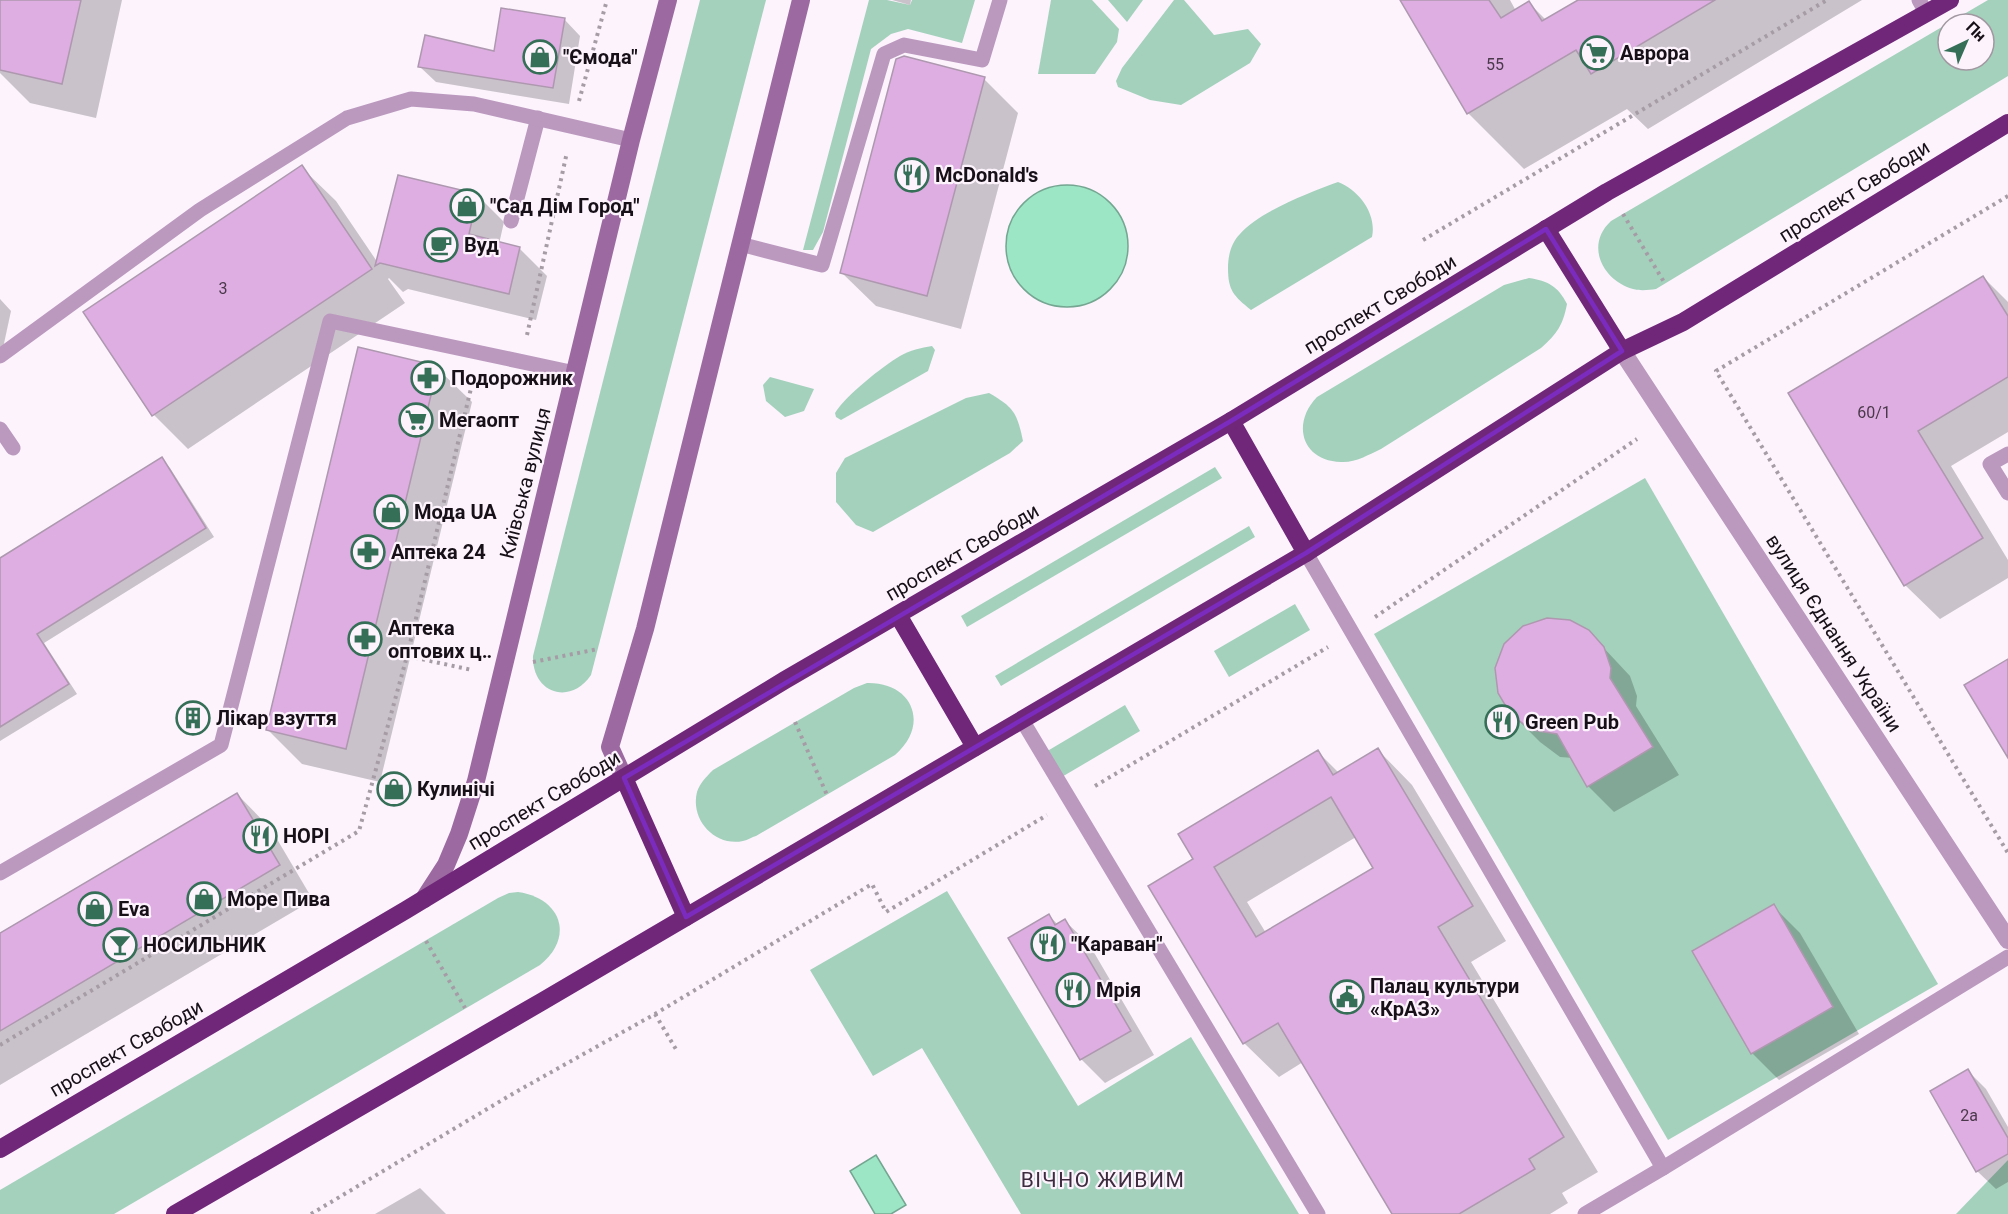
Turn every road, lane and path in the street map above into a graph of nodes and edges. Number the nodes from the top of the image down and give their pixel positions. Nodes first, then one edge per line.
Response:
1 (668, 0) edge
2 (801, 0) edge
3 (1000, 0) edge
4 (1827, 0) edge
5 (1950, 0) edge
6 (1923, 7) edge
7 (538, 118) junction
8 (2008, 123) edge
9 (631, 140) junction
10 (2008, 195) edge
11 (1622, 214) dead end
12 (511, 221) dead end
13 (1546, 229) junction
14 (1423, 240) dead end
15 (740, 244) junction
16 (1664, 282) dead end
17 (1622, 351) junction
18 (0, 356) edge
19 (575, 373) junction
20 (1231, 421) junction
21 (0, 429) edge
22 (1637, 439) dead end
23 (13, 448) dead end
24 (2008, 454) edge
25 (2008, 493) edge
26 (1306, 554) junction
27 (898, 615) junction
28 (1352, 632) junction
29 (598, 649) dead end
30 (533, 662) dead end
31 (472, 670) dead end
32 (1022, 720) junction
33 (795, 722) dead end
34 (975, 747) junction
35 (624, 778) junction
36 (827, 795) dead end
37 (1070, 801) junction
38 (2008, 853) edge
39 (0, 873) edge
40 (424, 899) junction
41 (686, 917) junction
42 (426, 940) dead end
43 (2008, 940) edge
44 (2008, 957) edge
45 (465, 1008) dead end
46 (655, 1014) junction
47 (0, 1045) edge
48 (677, 1051) dead end
49 (0, 1149) edge
50 (1663, 1168) junction
51 (175, 1214) edge
52 (311, 1214) edge
53 (1318, 1214) edge
54 (1585, 1214) edge

1 - 9 main road, Київська вулиця
2 - 15 main road
3 - 15 lane
4 - 14 path
5 - 6 highway, проспект Свободи
6 - 13 highway, проспект Свободи
7 - 9 lane
7 - 12 lane
7 - 18 lane
8 - 17 highway, проспект Свободи
9 - 19 main road, Київська вулиця
10 - 38 path
11 - 16 path
13 - 17 highway
13 - 20 highway, проспект Свободи
15 - 35 main road
17 - 26 highway, проспект Свободи
17 - 43 street, вулиця Єднання України
19 - 39 lane
19 - 40 main road, Київська вулиця
20 - 26 highway
20 - 27 highway, проспект Свободи
21 - 23 lane
22 - 28 path
24 - 25 lane
26 - 28 lane
26 - 32 highway, проспект Свободи
27 - 34 highway
27 - 35 highway, проспект Свободи
28 - 37 path
28 - 50 lane
29 - 30 path
31 - 47 path
32 - 34 highway, проспект Свободи
32 - 37 lane
33 - 36 path
34 - 41 highway, проспект Свободи
35 - 40 highway, проспект Свободи
35 - 41 highway
37 - 46 path
37 - 53 lane
40 - 49 highway, проспект Свободи
41 - 51 highway, проспект Свободи
42 - 45 path
44 - 50 lane
46 - 48 path
46 - 52 path
50 - 54 lane

